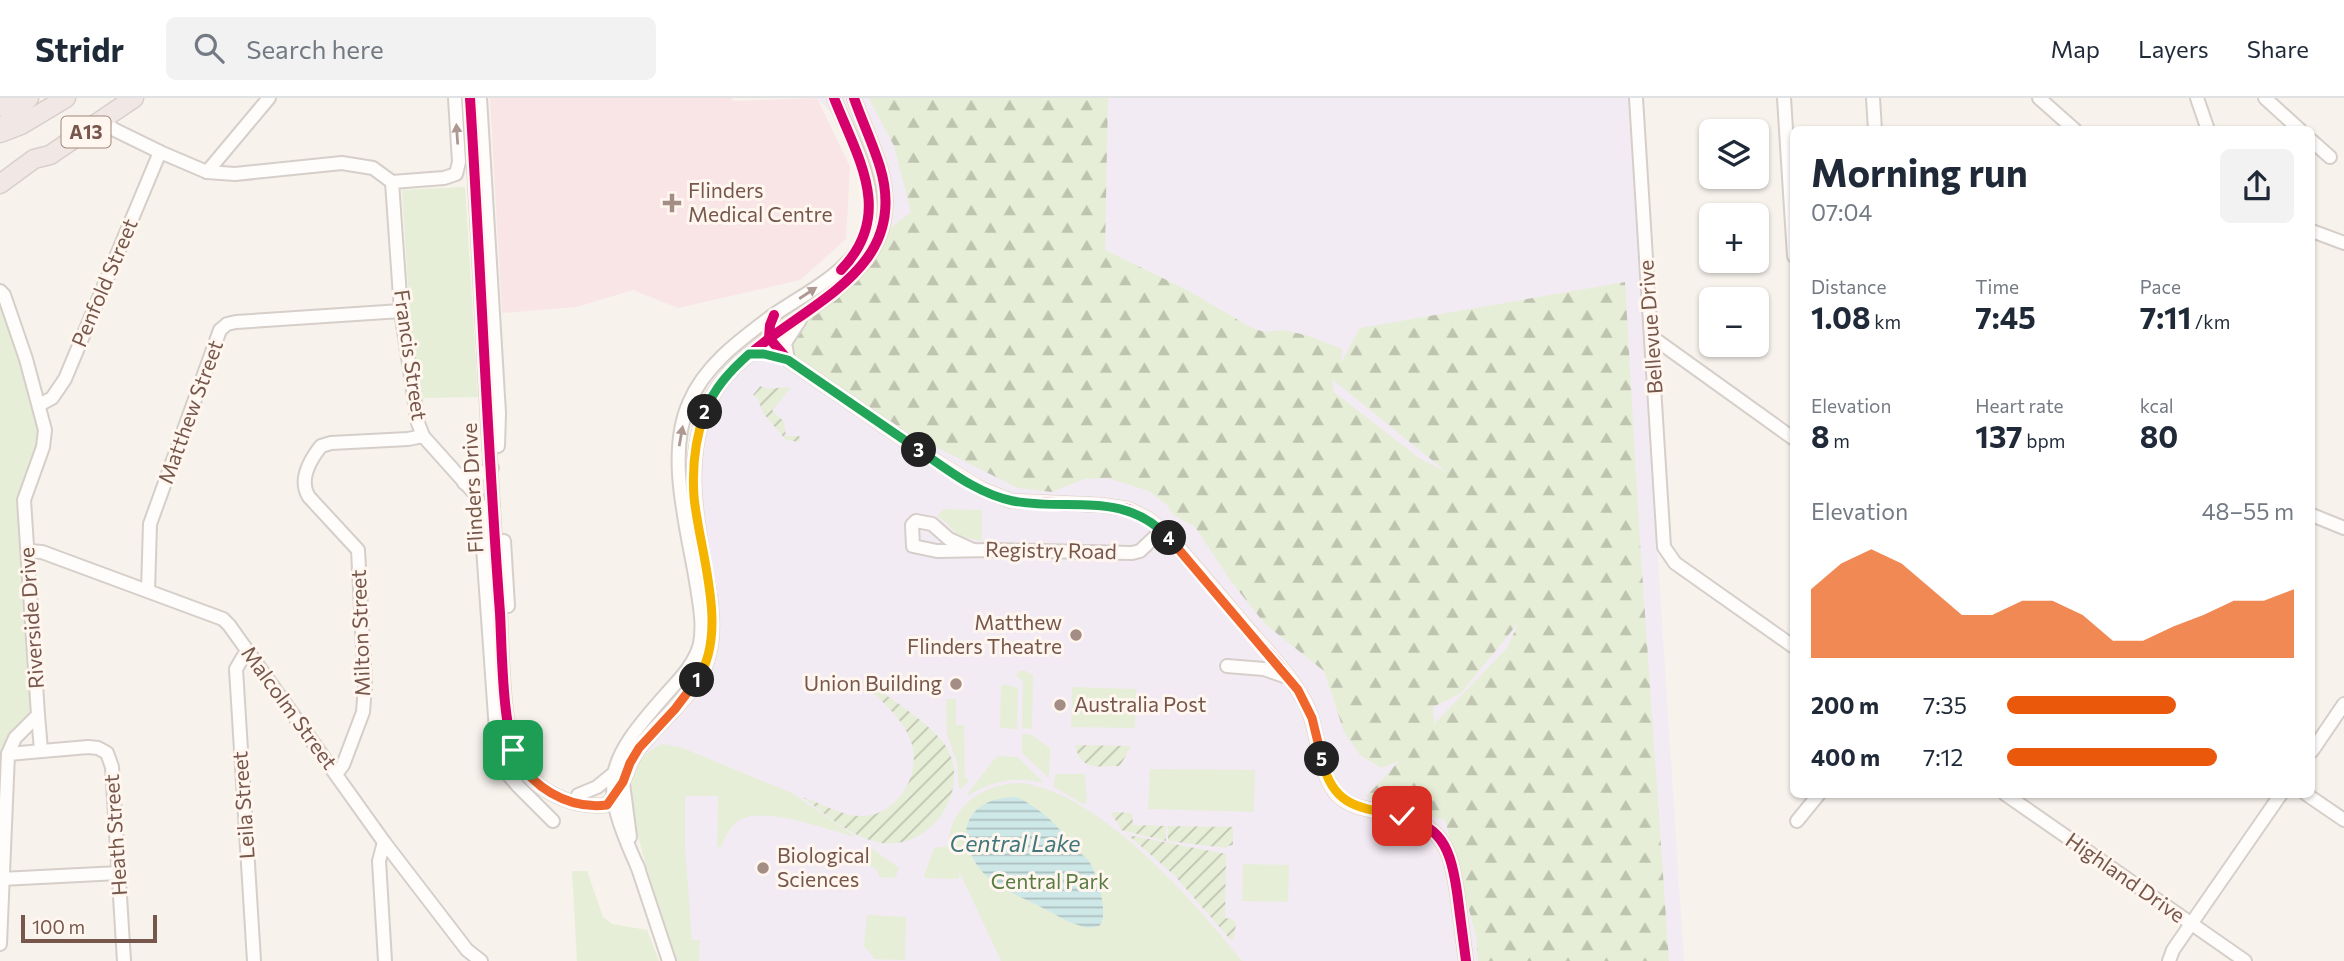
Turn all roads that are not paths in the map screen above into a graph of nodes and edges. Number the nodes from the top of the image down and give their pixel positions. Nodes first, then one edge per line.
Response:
1 (17, 98) edge
2 (29, 98) edge
3 (66, 98) edge
4 (83, 98) edge
5 (115, 98) edge
6 (134, 98) edge
7 (269, 98) edge
8 (455, 98) edge
9 (470, 98) edge
10 (480, 98) edge
11 (834, 98) edge
12 (854, 98) edge
13 (1636, 98) edge
14 (1784, 98) edge
15 (1873, 98) edge
16 (2039, 98) edge
17 (2197, 98) edge
18 (2265, 98) edge
19 (0, 106) edge
20 (104, 120) junction
21 (21, 125) junction
22 (1875, 126) edge
23 (2070, 126) edge
24 (2207, 126) edge
25 (2296, 126) edge
26 (0, 132) edge
27 (478, 137) junction
28 (2315, 144) edge
29 (160, 152) junction
30 (2330, 157) dead end
31 (34, 159) junction
32 (207, 172) junction
33 (392, 182) junction
34 (0, 184) edge
35 (1790, 193) edge
36 (2315, 232) edge
37 (2344, 243) edge
38 (0, 291) edge
39 (401, 312) junction
40 (804, 314) junction
41 (774, 315) junction
42 (1652, 337) junction
43 (769, 338) junction
44 (749, 354) junction
45 (788, 360) junction
46 (708, 372) junction
47 (39, 405) junction
48 (423, 436) junction
49 (1790, 436) edge
50 (492, 468) junction
51 (464, 483) junction
52 (2315, 516) edge
53 (2344, 528) edge
54 (1161, 530) junction
55 (972, 550) dead end
56 (28, 551) junction
57 (148, 591) junction
58 (1790, 644) edge
59 (248, 654) junction
60 (1227, 666) dead end
61 (1291, 680) junction
62 (2344, 704) edge
63 (650, 712) junction
64 (38, 715) junction
65 (654, 732) junction
66 (2315, 747) edge
67 (41, 750) junction
68 (8, 754) junction
69 (337, 773) junction
70 (618, 778) junction
71 (578, 795) junction
72 (612, 798) junction
73 (1816, 798) edge
74 (2011, 798) edge
75 (2278, 798) edge
76 (2312, 798) edge
77 (592, 805) junction
78 (2343, 818) edge
79 (553, 821) dead end
80 (1797, 821) dead end
81 (625, 829) junction
82 (384, 842) junction
83 (119, 873) junction
84 (1, 879) edge
85 (2192, 923) junction
86 (0, 944) edge
87 (124, 961) edge
88 (254, 961) edge
89 (385, 961) edge
90 (481, 961) edge
91 (669, 961) edge
92 (1466, 961) edge
93 (2169, 961) edge
94 (2245, 961) edge

1 - 19 highway
2 - 26 highway
3 - 21 highway
4 - 21 highway
5 - 31 highway
6 - 20 highway, A13
7 - 32 street
33 -> 8 street
9 - 27 street, Flinders Drive
10 - 27 street, Flinders Drive
41 -> 11 street
12 - 40 street
13 - 42 street, Bellevue Drive
14 - 35 street
15 - 22 street
16 - 23 street
17 - 24 street
18 - 25 street
20 - 29 street
20 - 31 highway, A13
21 - 26 highway
27 - 50 street, Flinders Drive
27 - 71 street, Flinders Drive
28 - 30 street
29 - 32 street
29 - 47 street, Penfold Street
31 - 34 highway, A13
32 - 33 street
33 - 39 street, Francis Street
36 - 37 street
38 - 47 street, Riverside Drive
39 - 48 street, Francis Street
39 - 57 street, Matthew Street
40 - 43 street
40 - 45 street
41 - 43 street
41 - 46 street
42 - 49 street
42 - 58 street, Bellevue Drive
43 - 44 street
43 - 45 street
43 - 46 street
44 - 45 street
44 - 65 street
45 - 54 street
63 -> 46 street
47 - 56 street, Riverside Drive
48 - 51 street, Francis Street
48 - 69 street, Milton Street
50 - 51 street
50 - 77 street, Flinders Drive
51 - 79 street, Francis Street
52 - 53 street
54 - 55 street, Registry Road
54 - 61 street
56 - 57 street, Malcolm Street
56 - 64 street, Riverside Drive
57 - 59 street, Malcolm Street
59 - 69 street, Malcolm Street
59 - 88 street, Leila Street
60 - 61 street
61 - 92 street
62 - 66 street
63 - 65 street
63 - 70 street
64 - 67 street
64 - 68 street, Riverside Drive
65 - 70 street
67 - 68 street
67 - 83 street, Heath Street
68 - 84 street
69 - 82 street, Malcolm Street
70 - 71 street
70 - 72 street
70 - 81 street
71 - 72 street, Flinders Drive
72 - 77 street
72 - 81 street
73 - 80 street
74 - 85 street, Highland Drive
75 - 85 street
76 - 78 street
77 - 81 street, Flinders Drive
81 - 91 street
82 - 89 street
82 - 90 street, Malcolm Street
83 - 84 street
83 - 87 street, Heath Street
84 - 86 street
85 - 93 street
85 - 94 street, Highland Drive

